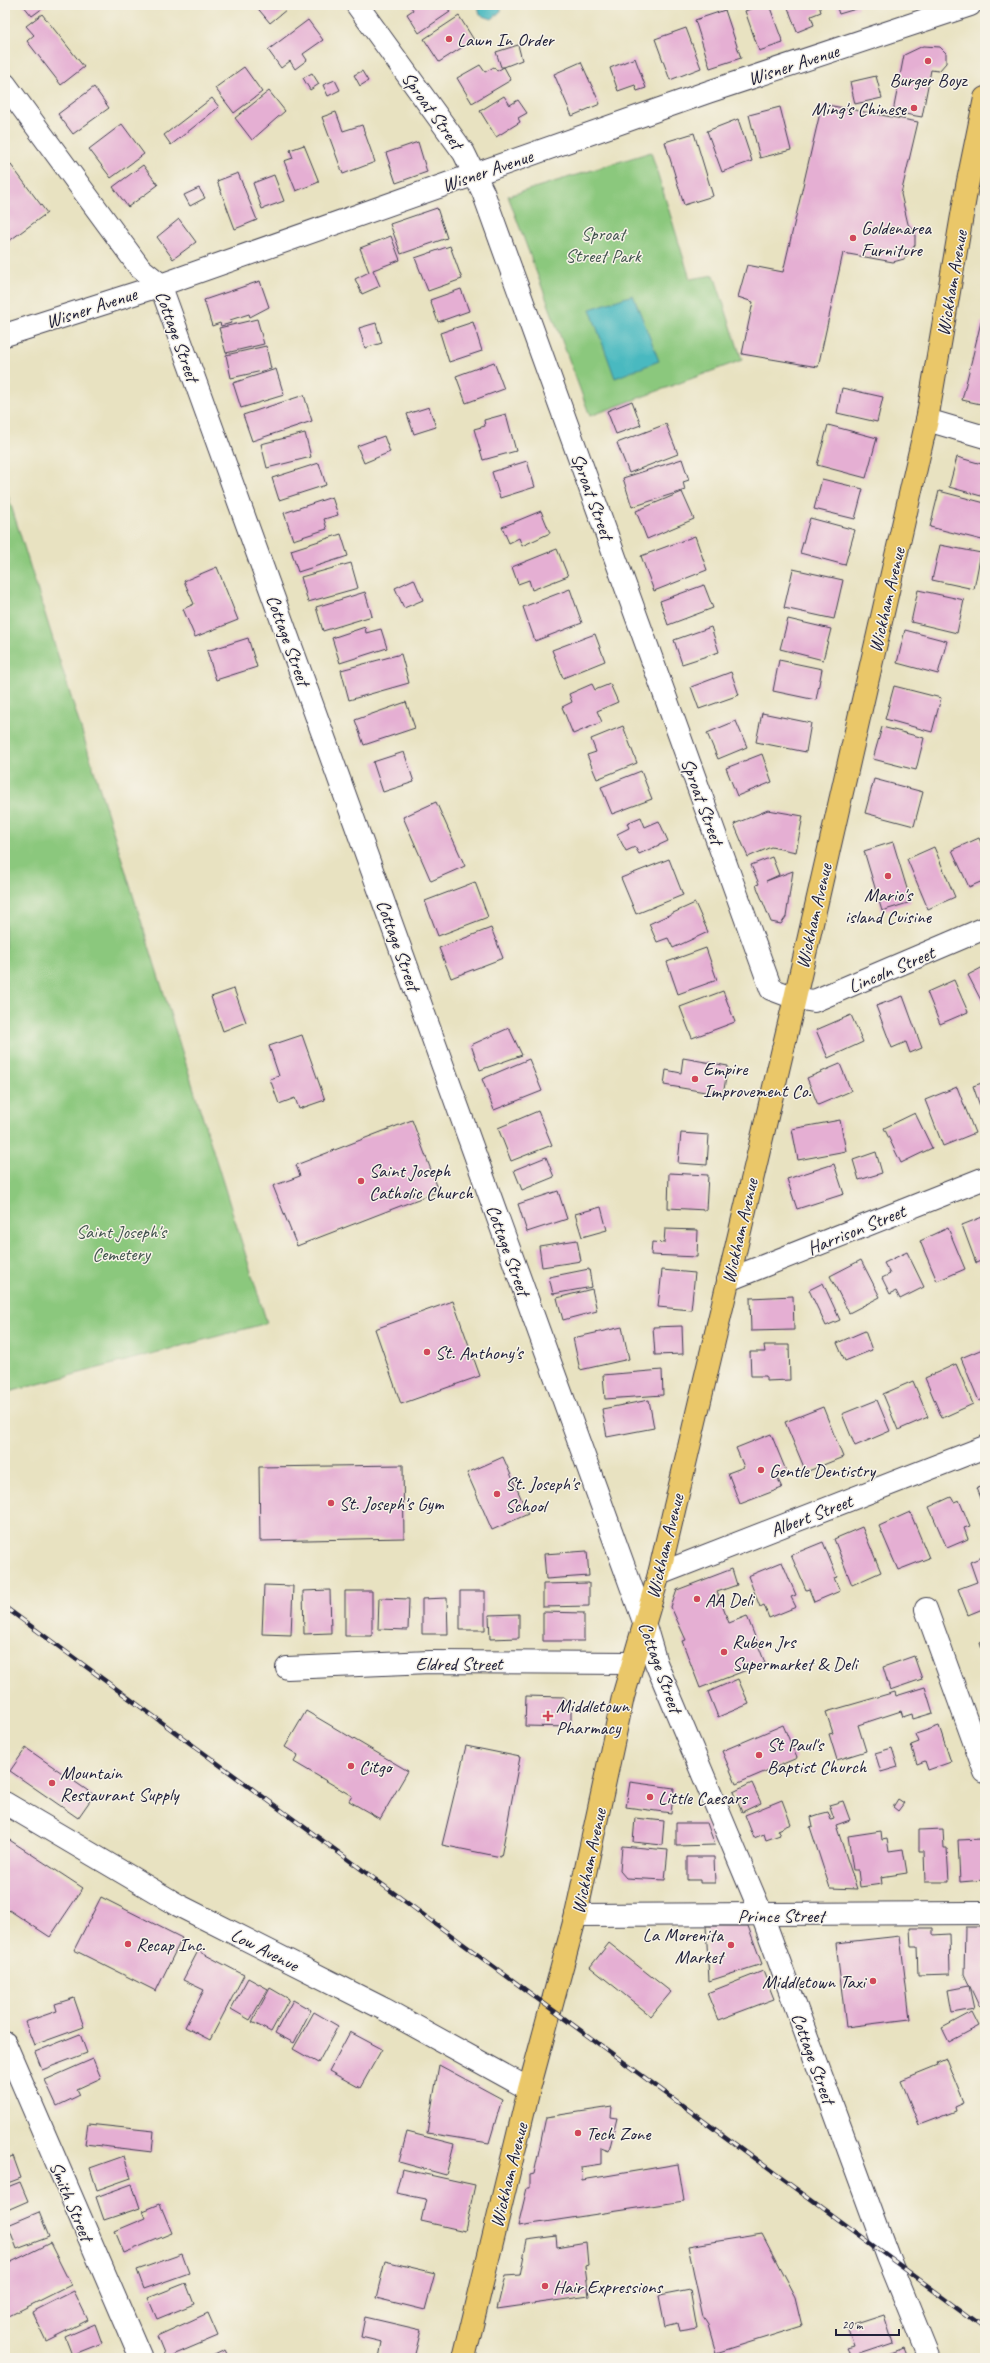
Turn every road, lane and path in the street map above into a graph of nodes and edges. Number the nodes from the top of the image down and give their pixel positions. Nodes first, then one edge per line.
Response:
1 (357, 5) edge
2 (970, 5) edge
3 (5, 84) edge
4 (985, 98) edge
5 (475, 175) junction
6 (160, 284) junction
7 (5, 335) edge
8 (927, 420) junction
9 (985, 437) edge
10 (985, 928) edge
11 (795, 998) junction
12 (985, 1178) edge
13 (728, 1280) junction
14 (985, 1447) edge
15 (659, 1574) junction
16 (926, 1610) dead end
17 (644, 1622) junction
18 (632, 1663) junction
19 (287, 1668) dead end
20 (985, 1772) edge
21 (5, 1802) edge
22 (985, 1913) edge
23 (576, 1915) junction
24 (762, 1915) junction
25 (5, 2043) edge
26 (529, 2089) junction
27 (141, 2358) edge
28 (464, 2358) edge
29 (929, 2358) edge

1 - 5 street, Sproat Street
2 - 5 street, Wisner Avenue
3 - 6 street, Cottage Street
4 - 8 main road, Wickham Avenue
5 - 6 street, Wisner Avenue
5 - 11 street, Sproat Street
6 - 7 street, Wisner Avenue
6 - 17 street, Cottage Street
8 - 9 street
8 - 11 main road, Wickham Avenue
10 - 11 street, Lincoln Street
11 - 13 main road, Wickham Avenue
12 - 13 street, Harrison Street
13 - 15 main road, Wickham Avenue
14 - 15 street, Albert Street
15 - 17 main road, Wickham Avenue
16 - 20 street
17 - 18 main road, Wickham Avenue
17 - 24 street, Cottage Street
18 - 19 street, Eldred Street
18 - 23 main road, Wickham Avenue
21 - 26 street, Low Avenue
22 - 24 street, Prince Street
23 - 24 street, Prince Street
23 - 26 main road, Wickham Avenue
24 - 29 street, Cottage Street
25 - 27 street, Smith Street
26 - 28 main road, Wickham Avenue

